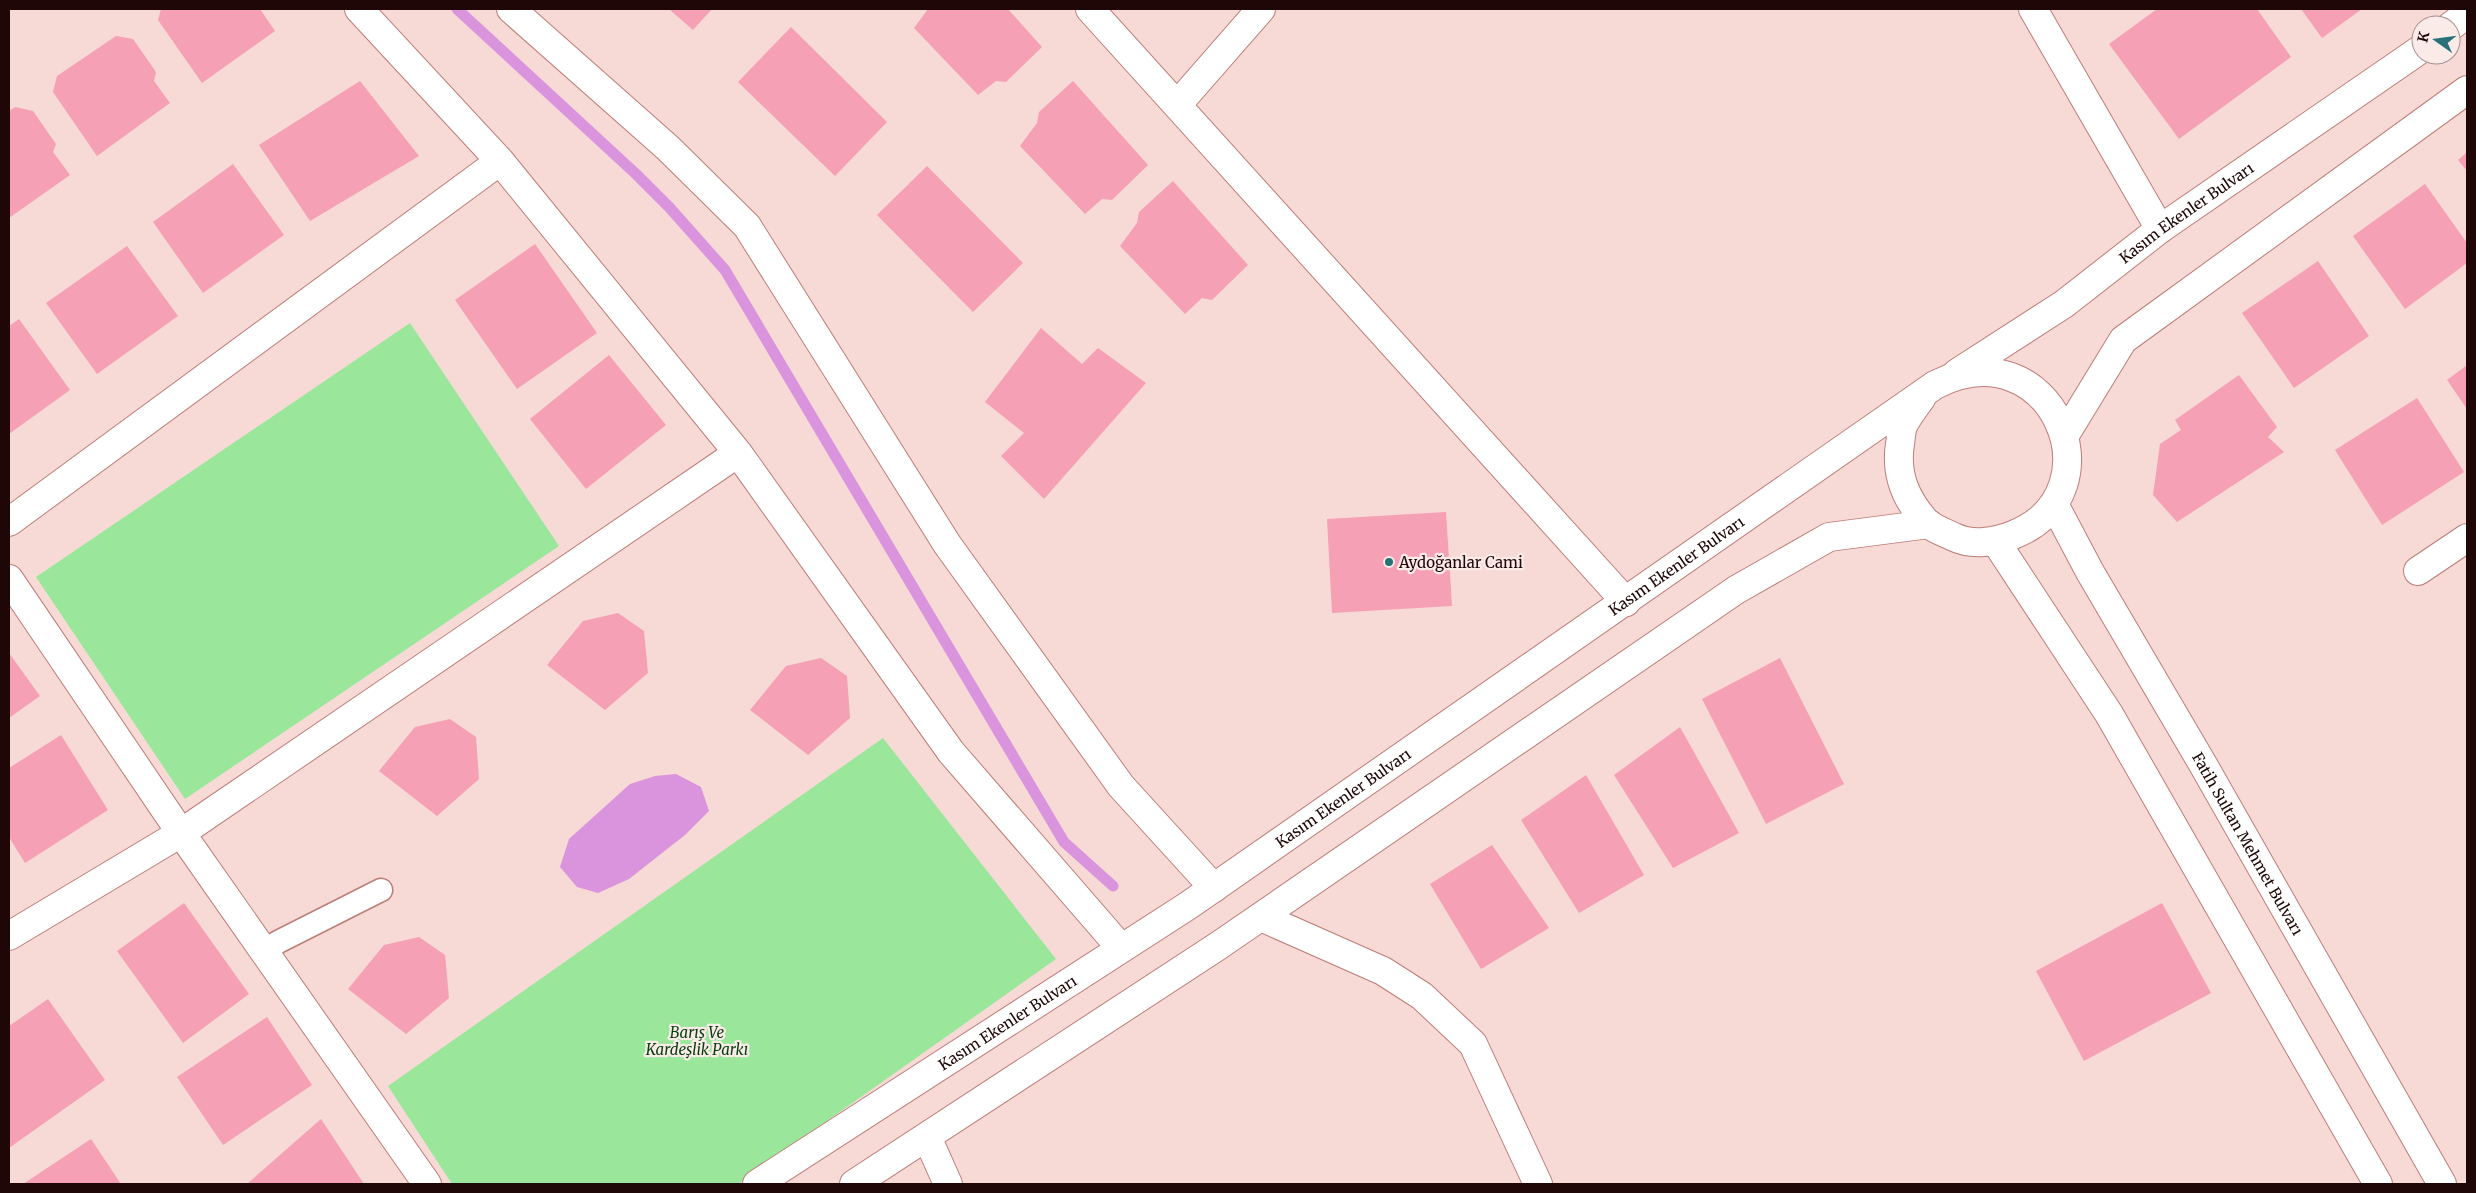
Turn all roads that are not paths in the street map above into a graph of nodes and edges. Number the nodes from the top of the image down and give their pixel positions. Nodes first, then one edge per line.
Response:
1 (359, 9) edge
2 (511, 9) edge
3 (1090, 9) edge
4 (1261, 9) edge
5 (2033, 9) edge
6 (2411, 56) edge
7 (2467, 90) edge
8 (1178, 104) junction
9 (500, 161) junction
10 (2160, 229) junction
11 (1951, 377) junction
12 (1922, 397) junction
13 (2065, 434) junction
14 (738, 453) junction
15 (2054, 504) junction
16 (9, 522) edge
17 (1929, 524) junction
18 (2467, 538) edge
19 (1996, 542) junction
20 (2418, 572) dead end
21 (9, 579) edge
22 (1626, 602) junction
23 (181, 833) junction
24 (1214, 888) junction
25 (381, 890) dead end
26 (1261, 917) junction
27 (9, 936) edge
28 (1121, 948) junction
29 (264, 952) junction
30 (927, 1137) junction
31 (427, 1184) edge
32 (757, 1184) edge
33 (854, 1184) edge
34 (948, 1184) edge
35 (1538, 1184) edge
36 (2378, 1184) edge
37 (2442, 1184) edge

1 - 9 street
2 - 24 street
3 - 8 street
4 - 8 street
5 - 10 street
6 - 10 street, Kasım Ekenler Bulvarı
7 - 13 street
8 - 22 street
9 - 14 street
9 - 16 street
10 - 11 street, Kasım Ekenler Bulvarı
11 - 12 street
11 - 13 street
12 - 17 street
12 - 22 street, Kasım Ekenler Bulvarı
13 - 15 street
14 - 23 street
14 - 28 street
15 - 19 street
15 - 37 street, Fatih Sultan Mehmet Bulvarı
17 - 19 street
17 - 26 street
18 - 20 street
19 - 36 street
21 - 23 street
22 - 24 street, Kasım Ekenler Bulvarı
23 - 27 street
23 - 29 street
24 - 28 street, Kasım Ekenler Bulvarı
25 - 29 lane
26 - 30 street
26 - 35 street
28 - 32 street, Kasım Ekenler Bulvarı
29 - 31 street
30 - 33 street
30 - 34 street

